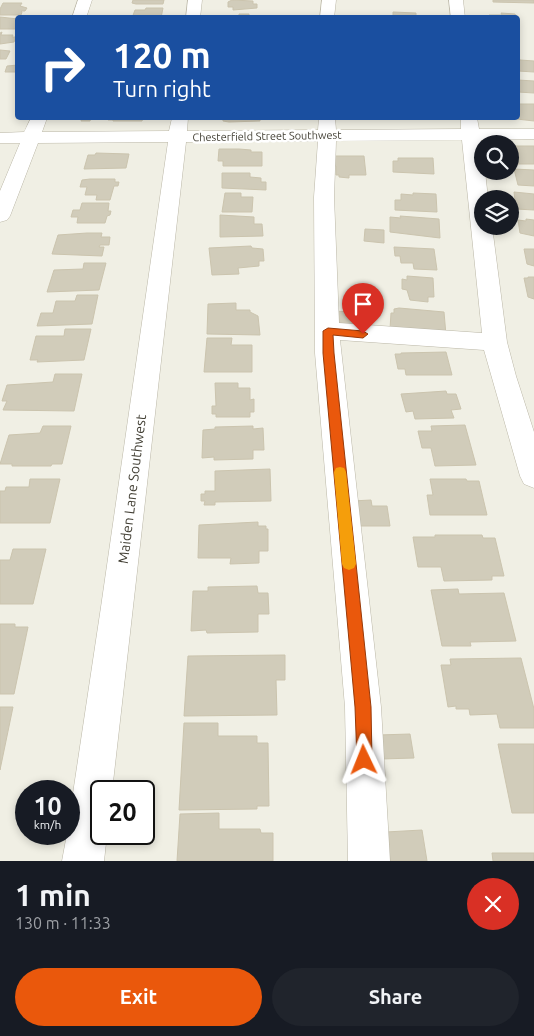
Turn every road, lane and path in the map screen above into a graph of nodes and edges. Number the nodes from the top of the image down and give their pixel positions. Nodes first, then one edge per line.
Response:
1 (85, 0) edge
2 (196, 0) edge
3 (329, 0) edge
4 (456, 0) edge
5 (80, 15) edge
6 (194, 15) edge
7 (327, 15) edge
8 (458, 15) edge
9 (38, 120) edge
10 (326, 126) edge
11 (470, 126) edge
12 (179, 127) edge
13 (534, 134) edge
14 (0, 138) edge
15 (31, 138) junction
16 (0, 216) edge
17 (328, 331) junction
18 (495, 342) junction
19 (534, 476) edge
20 (83, 861) edge
21 (369, 861) edge

1 - 5 street
2 - 6 street
3 - 7 street
4 - 8 street
9 - 15 street
10 - 11 street, Chesterfield Street Southwest
10 - 12 street, Chesterfield Street Southwest
10 - 17 street
11 - 13 street, Chesterfield Street Southwest
11 - 18 street
12 - 15 street, Chesterfield Street Southwest
12 - 20 street, Maiden Lane Southwest
14 - 15 street, Chesterfield Street Southwest
15 - 16 street
17 - 18 street
17 - 21 street
18 - 19 street

